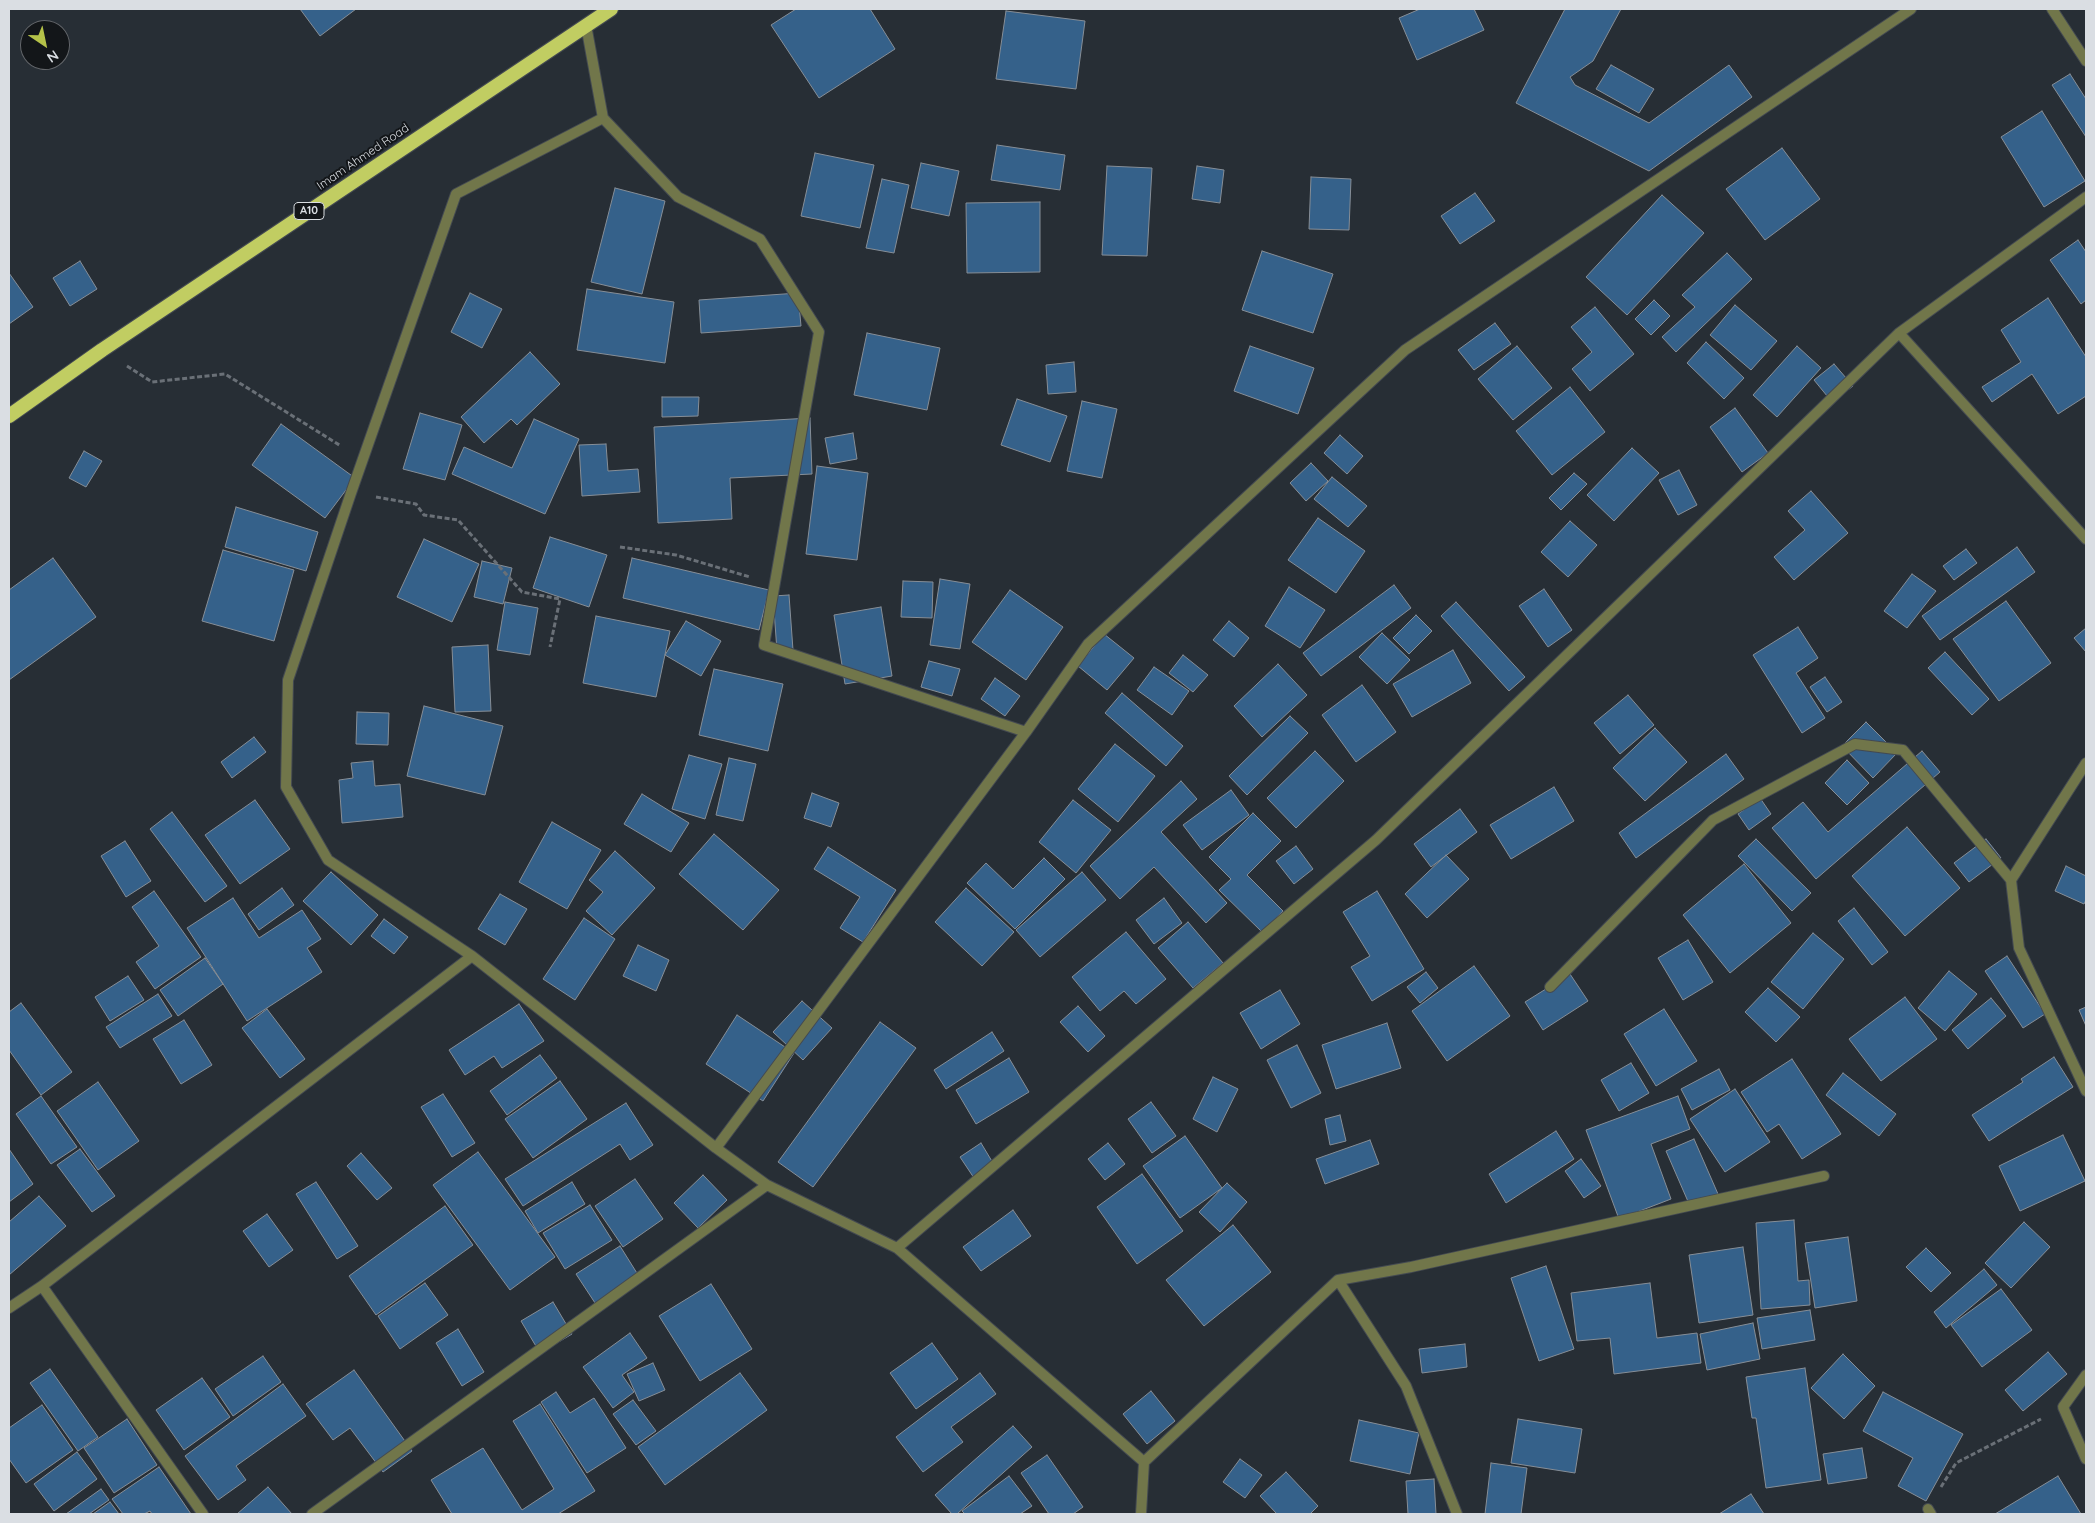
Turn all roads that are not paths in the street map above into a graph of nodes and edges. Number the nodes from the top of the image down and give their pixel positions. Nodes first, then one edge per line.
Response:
1 (611, 9) edge
2 (1911, 9) edge
3 (2052, 9) edge
4 (586, 25) junction
5 (2086, 61) edge
6 (603, 118) junction
7 (2086, 196) edge
8 (1899, 333) junction
9 (9, 416) edge
10 (2086, 539) edge
11 (1026, 732) junction
12 (2086, 763) edge
13 (2011, 880) junction
14 (472, 956) junction
15 (1550, 986) dead end
16 (2086, 1091) edge
17 (716, 1148) junction
18 (1824, 1176) dead end
19 (766, 1185) junction
20 (897, 1248) junction
21 (1338, 1280) junction
22 (42, 1286) junction
23 (9, 1308) edge
24 (2086, 1375) edge
25 (2086, 1459) edge
26 (1144, 1462) junction
27 (203, 1514) edge
28 (312, 1514) edge
29 (1141, 1514) edge
30 (1456, 1514) edge

1 - 4 highway, Imam Ahmed Road / A10
2 - 11 street
3 - 5 street
4 - 6 street
4 - 9 highway, Imam Ahmed Road / A10
6 - 11 street
6 - 14 street
7 - 8 street
8 - 10 street
8 - 20 street
11 - 17 street
12 - 13 street
13 - 15 street
13 - 16 street
14 - 17 street
14 - 22 street
17 - 19 street
18 - 21 street
19 - 20 street
19 - 28 street
20 - 26 street
21 - 26 street
21 - 30 street
22 - 23 street
22 - 27 street
24 - 25 street
26 - 29 street

